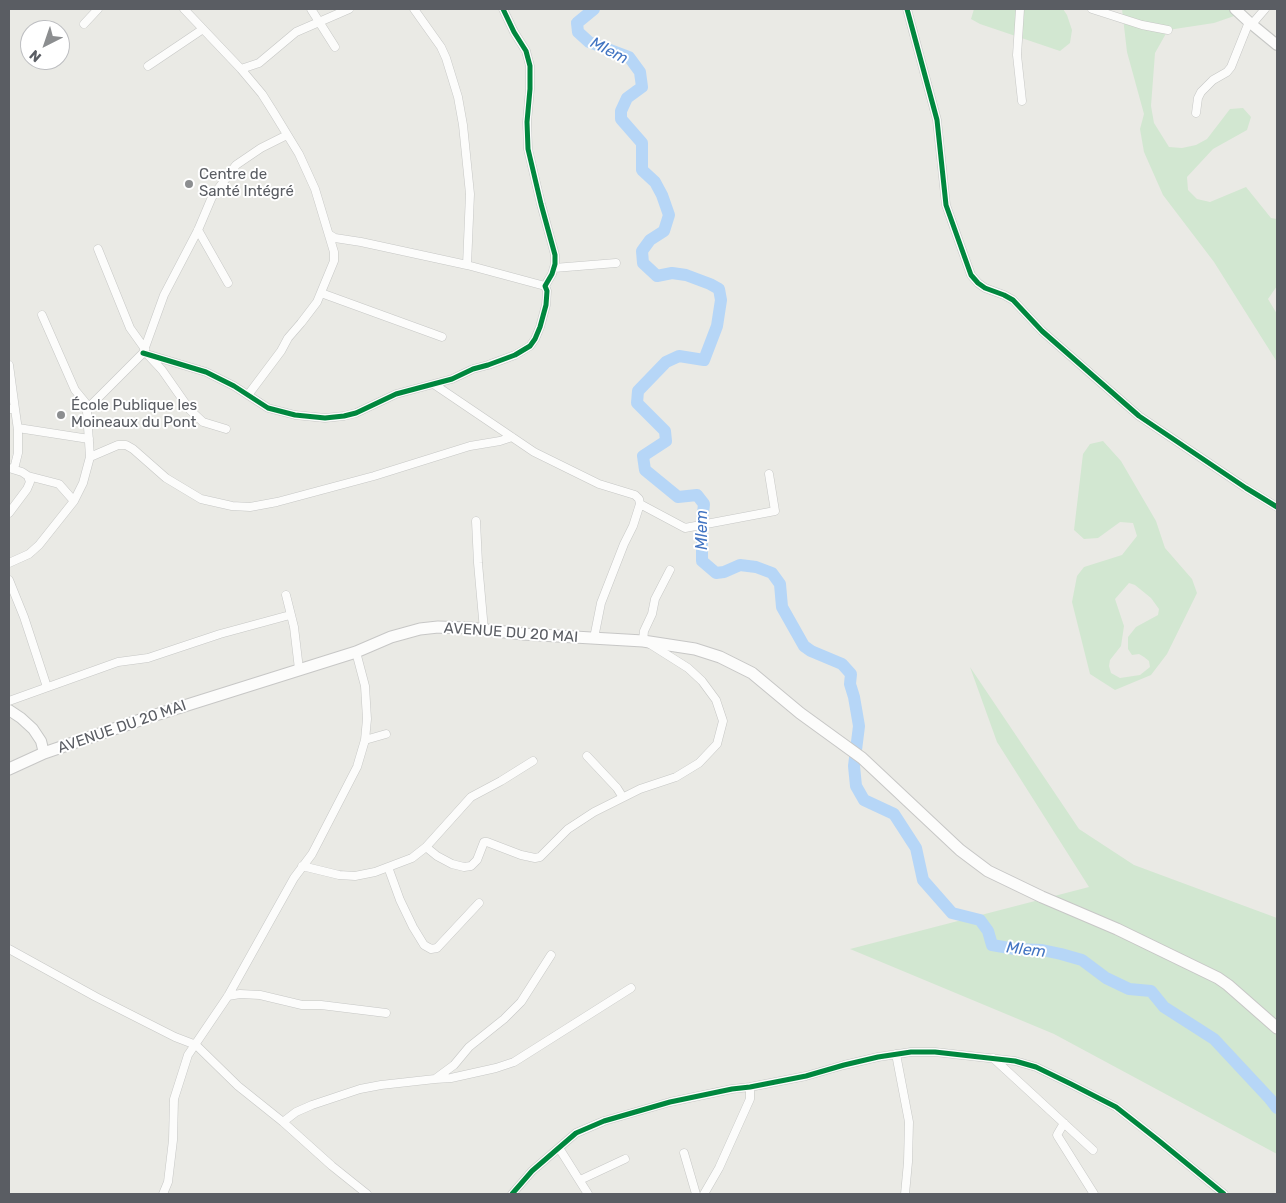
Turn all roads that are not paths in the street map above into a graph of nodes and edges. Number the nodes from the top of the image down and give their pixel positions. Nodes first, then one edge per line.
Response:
1 (98, 9) edge
2 (184, 9) edge
3 (311, 9) edge
4 (349, 9) edge
5 (414, 9) edge
6 (503, 9) edge
7 (907, 9) edge
8 (1020, 9) edge
9 (1092, 9) edge
10 (1235, 9) edge
11 (1265, 9) edge
12 (320, 22) junction
13 (1250, 23) junction
14 (84, 24) dead end
15 (203, 29) junction
16 (1168, 30) dead end
17 (1277, 45) edge
18 (335, 47) dead end
19 (148, 66) dead end
20 (241, 69) junction
21 (1022, 101) dead end
22 (1196, 113) dead end
23 (287, 135) junction
24 (198, 230) junction
25 (330, 235) junction
26 (98, 249) dead end
27 (616, 263) dead end
28 (467, 265) junction
29 (554, 268) junction
30 (228, 283) dead end
31 (545, 286) junction
32 (322, 292) junction
33 (42, 314) dead end
34 (442, 337) dead end
35 (145, 352) junction
36 (9, 365) edge
37 (435, 385) junction
38 (248, 395) junction
39 (88, 407) junction
40 (12, 409) edge
41 (18, 428) junction
42 (226, 429) dead end
43 (512, 437) junction
44 (89, 439) junction
45 (90, 457) junction
46 (11, 468) edge
47 (769, 474) dead end
48 (28, 476) junction
49 (74, 501) junction
50 (640, 504) junction
51 (1277, 507) edge
52 (9, 513) edge
53 (476, 521) dead end
54 (9, 564) edge
55 (670, 570) dead end
56 (9, 580) edge
57 (286, 595) dead end
58 (290, 615) junction
59 (484, 630) junction
60 (594, 638) junction
61 (645, 641) junction
62 (356, 652) junction
63 (299, 669) junction
64 (47, 687) junction
65 (9, 701) edge
66 (9, 712) edge
67 (386, 734) dead end
68 (365, 740) junction
69 (44, 753) junction
70 (587, 756) dead end
71 (533, 761) dead end
72 (9, 769) edge
73 (622, 796) junction
74 (426, 847) junction
75 (302, 866) junction
76 (388, 867) junction
77 (479, 903) dead end
78 (9, 949) edge
79 (551, 955) dead end
80 (632, 988) dead end
81 (228, 996) junction
82 (386, 1013) dead end
83 (1277, 1028) edge
84 (196, 1045) junction
85 (896, 1054) junction
86 (992, 1058) junction
87 (435, 1079) junction
88 (750, 1087) junction
89 (283, 1122) junction
90 (1064, 1123) junction
91 (559, 1148) junction
92 (1093, 1150) dead end
93 (684, 1153) dead end
94 (624, 1159) dead end
95 (580, 1180) junction
96 (163, 1194) edge
97 (367, 1194) edge
98 (512, 1194) edge
99 (588, 1194) edge
100 (696, 1194) edge
101 (704, 1194) edge
102 (905, 1194) edge
103 (1094, 1194) edge
104 (1224, 1194) edge

1 - 14 street
2 - 15 street
3 - 12 street
4 - 12 street
5 - 28 street
6 - 29 street
7 - 51 street
8 - 21 street
9 - 16 street
10 - 13 street
11 - 13 street
12 - 18 street
12 - 20 street
13 - 17 street
13 - 22 street
15 - 19 street
15 - 20 street
20 - 23 street
23 - 24 street
23 - 25 street
24 - 30 street
24 - 35 street
25 - 28 street
25 - 32 street
26 - 35 street
27 - 29 street
28 - 31 street
29 - 31 street
31 - 37 street
32 - 34 street
32 - 38 street
33 - 39 street
35 - 38 street
35 - 39 street
35 - 42 street
36 - 40 street
37 - 38 street
37 - 43 street
39 - 44 street
40 - 41 street
41 - 44 street
41 - 46 street
43 - 45 street
43 - 50 street
44 - 45 street
45 - 49 street
46 - 48 street
47 - 50 street
48 - 49 street
48 - 52 street
49 - 54 street
50 - 60 street
53 - 59 street
55 - 61 street
56 - 64 street
57 - 58 street
58 - 63 street
58 - 64 street
59 - 60 main road, AVENUE DU 20 MAI
59 - 62 main road, AVENUE DU 20 MAI
60 - 61 main road, AVENUE DU 20 MAI
61 - 73 street
61 - 83 main road, AVENUE DU 20 MAI
62 - 63 main road, AVENUE DU 20 MAI
62 - 68 street
63 - 69 main road, AVENUE DU 20 MAI
64 - 65 street
66 - 69 street
67 - 68 street
68 - 75 street
69 - 72 main road, AVENUE DU 20 MAI
70 - 73 street
71 - 74 street
73 - 74 street
74 - 76 street
75 - 76 street
75 - 81 street
76 - 77 street
78 - 84 street
79 - 87 street
80 - 87 street
81 - 82 street
81 - 84 street
84 - 89 street
84 - 96 street
85 - 86 street
85 - 88 street
85 - 102 street
86 - 90 street
86 - 104 street
87 - 89 street
88 - 91 street
88 - 101 street
89 - 97 street
90 - 92 street
90 - 103 street
91 - 95 street
91 - 98 street
93 - 100 street
94 - 95 street
95 - 99 street

